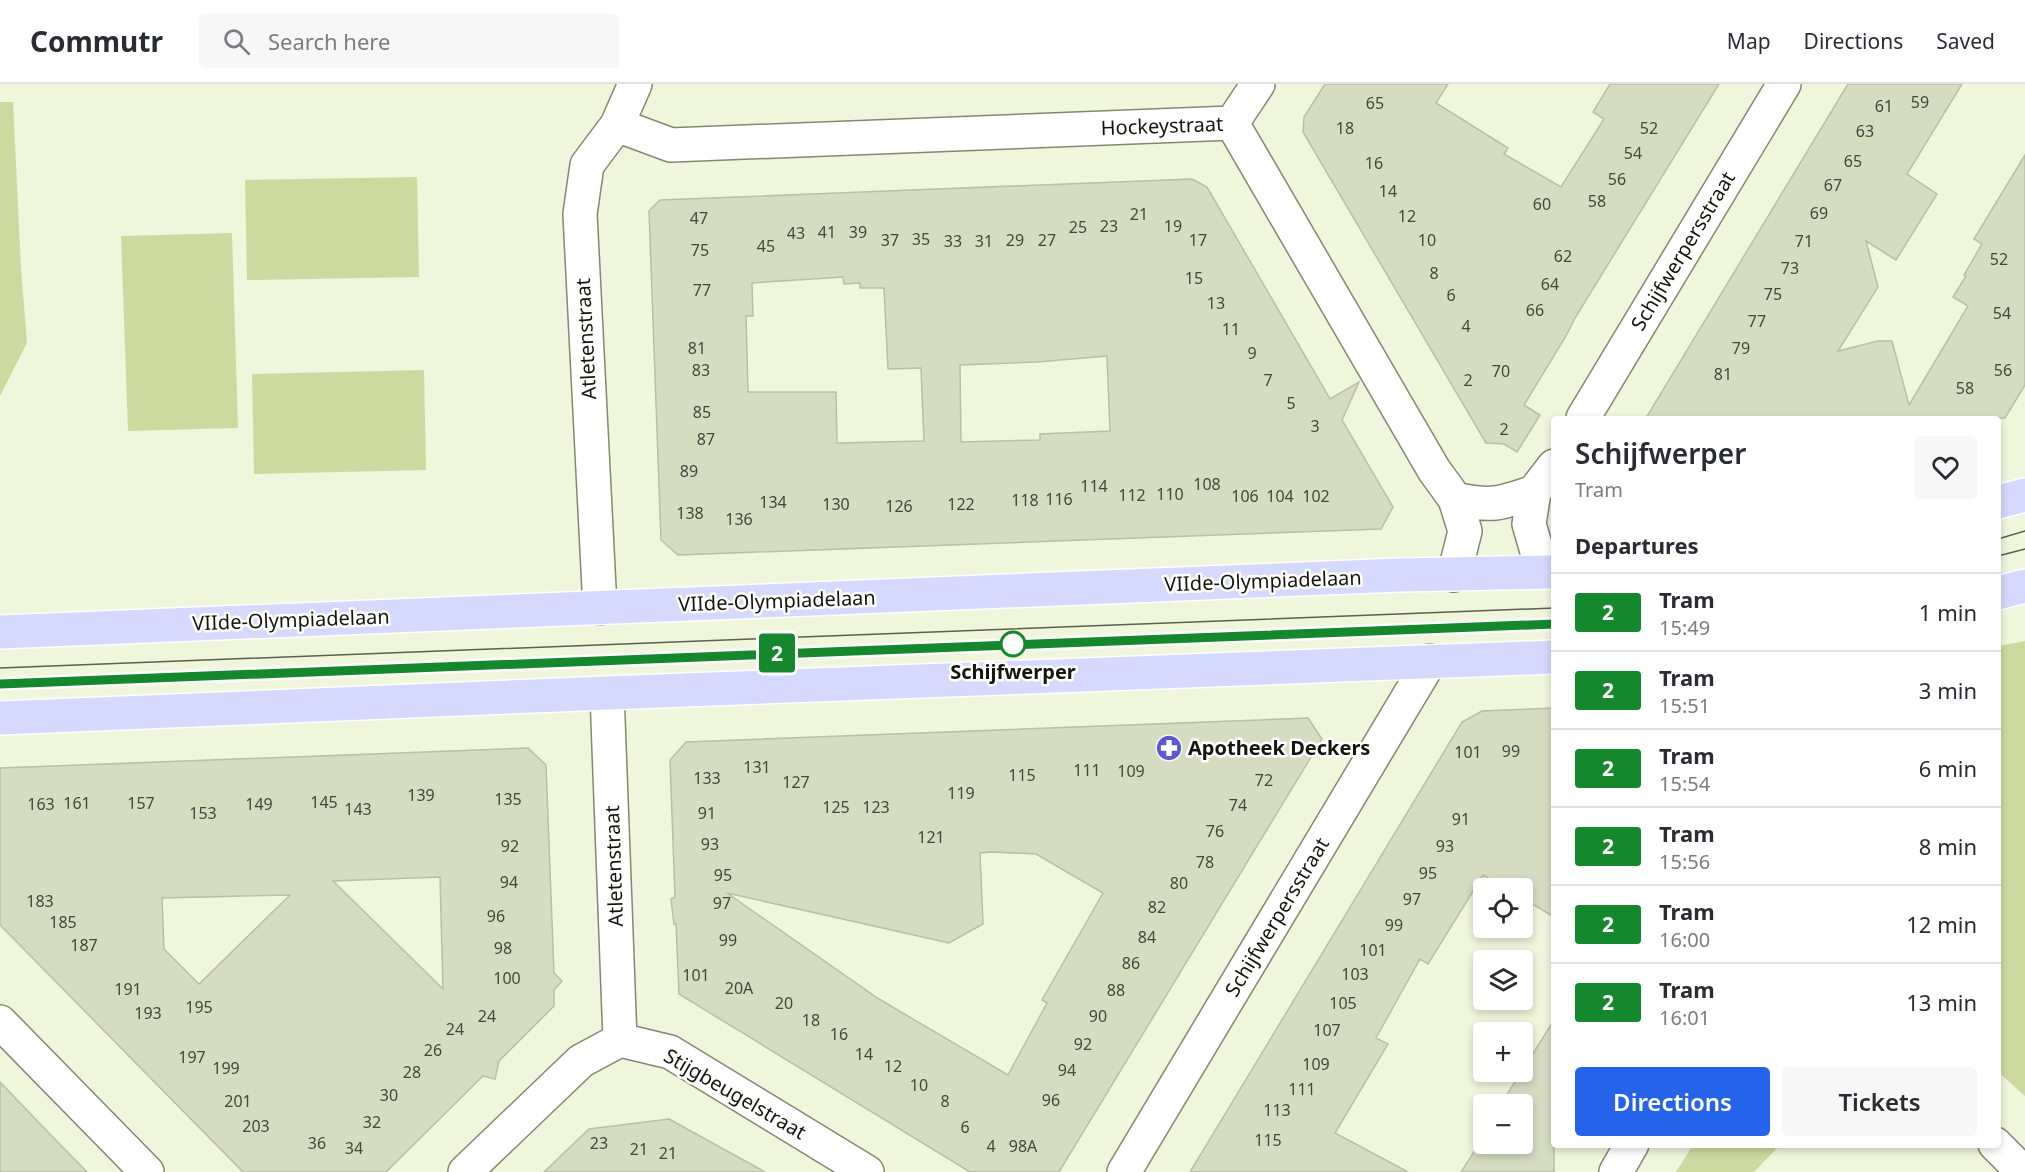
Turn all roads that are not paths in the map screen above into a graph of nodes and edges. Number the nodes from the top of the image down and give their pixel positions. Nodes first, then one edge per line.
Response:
1 (635, 84) edge
2 (1258, 84) edge
3 (1784, 84) edge
4 (1232, 123) junction
5 (616, 125) junction
6 (1584, 416) edge
7 (1551, 470) edge
8 (1534, 492) junction
9 (2025, 495) edge
10 (1455, 499) junction
11 (2001, 500) edge
12 (1548, 572) edge
13 (1454, 576) junction
14 (2025, 586) edge
15 (2001, 592) edge
16 (600, 608) junction
17 (0, 632) edge
18 (1551, 657) edge
19 (1430, 662) junction
20 (607, 693) junction
21 (0, 718) edge
22 (0, 1022) edge
23 (621, 1040) junction
24 (1630, 1148) edge
25 (1999, 1148) edge
26 (147, 1172) edge
27 (465, 1172) edge
28 (867, 1172) edge
29 (1124, 1172) edge
30 (1616, 1172) edge
31 (2023, 1172) edge

1 - 5 street, Atletenstraat
2 - 4 street
3 - 6 street, Schijfwerpersstraat
4 - 5 street, Hockeystraat
4 - 10 street, Hockeystraat
5 - 16 street, Atletenstraat
7 - 8 street
8 - 10 street
8 - 12 street
9 - 11 main road
10 - 13 street, Hockeystraat
12 - 13 main road, VIIde-Olympiadelaan
13 - 16 main road, VIIde-Olympiadelaan
14 - 15 main road
16 - 17 main road, VIIde-Olympiadelaan
18 - 19 main road
19 - 20 main road
19 - 29 street, Schijfwerpersstraat
20 - 21 main road
20 - 23 street, Atletenstraat
22 - 26 street
23 - 27 street
23 - 28 street, Stijgbeugelstraat
24 - 30 street
25 - 31 street

